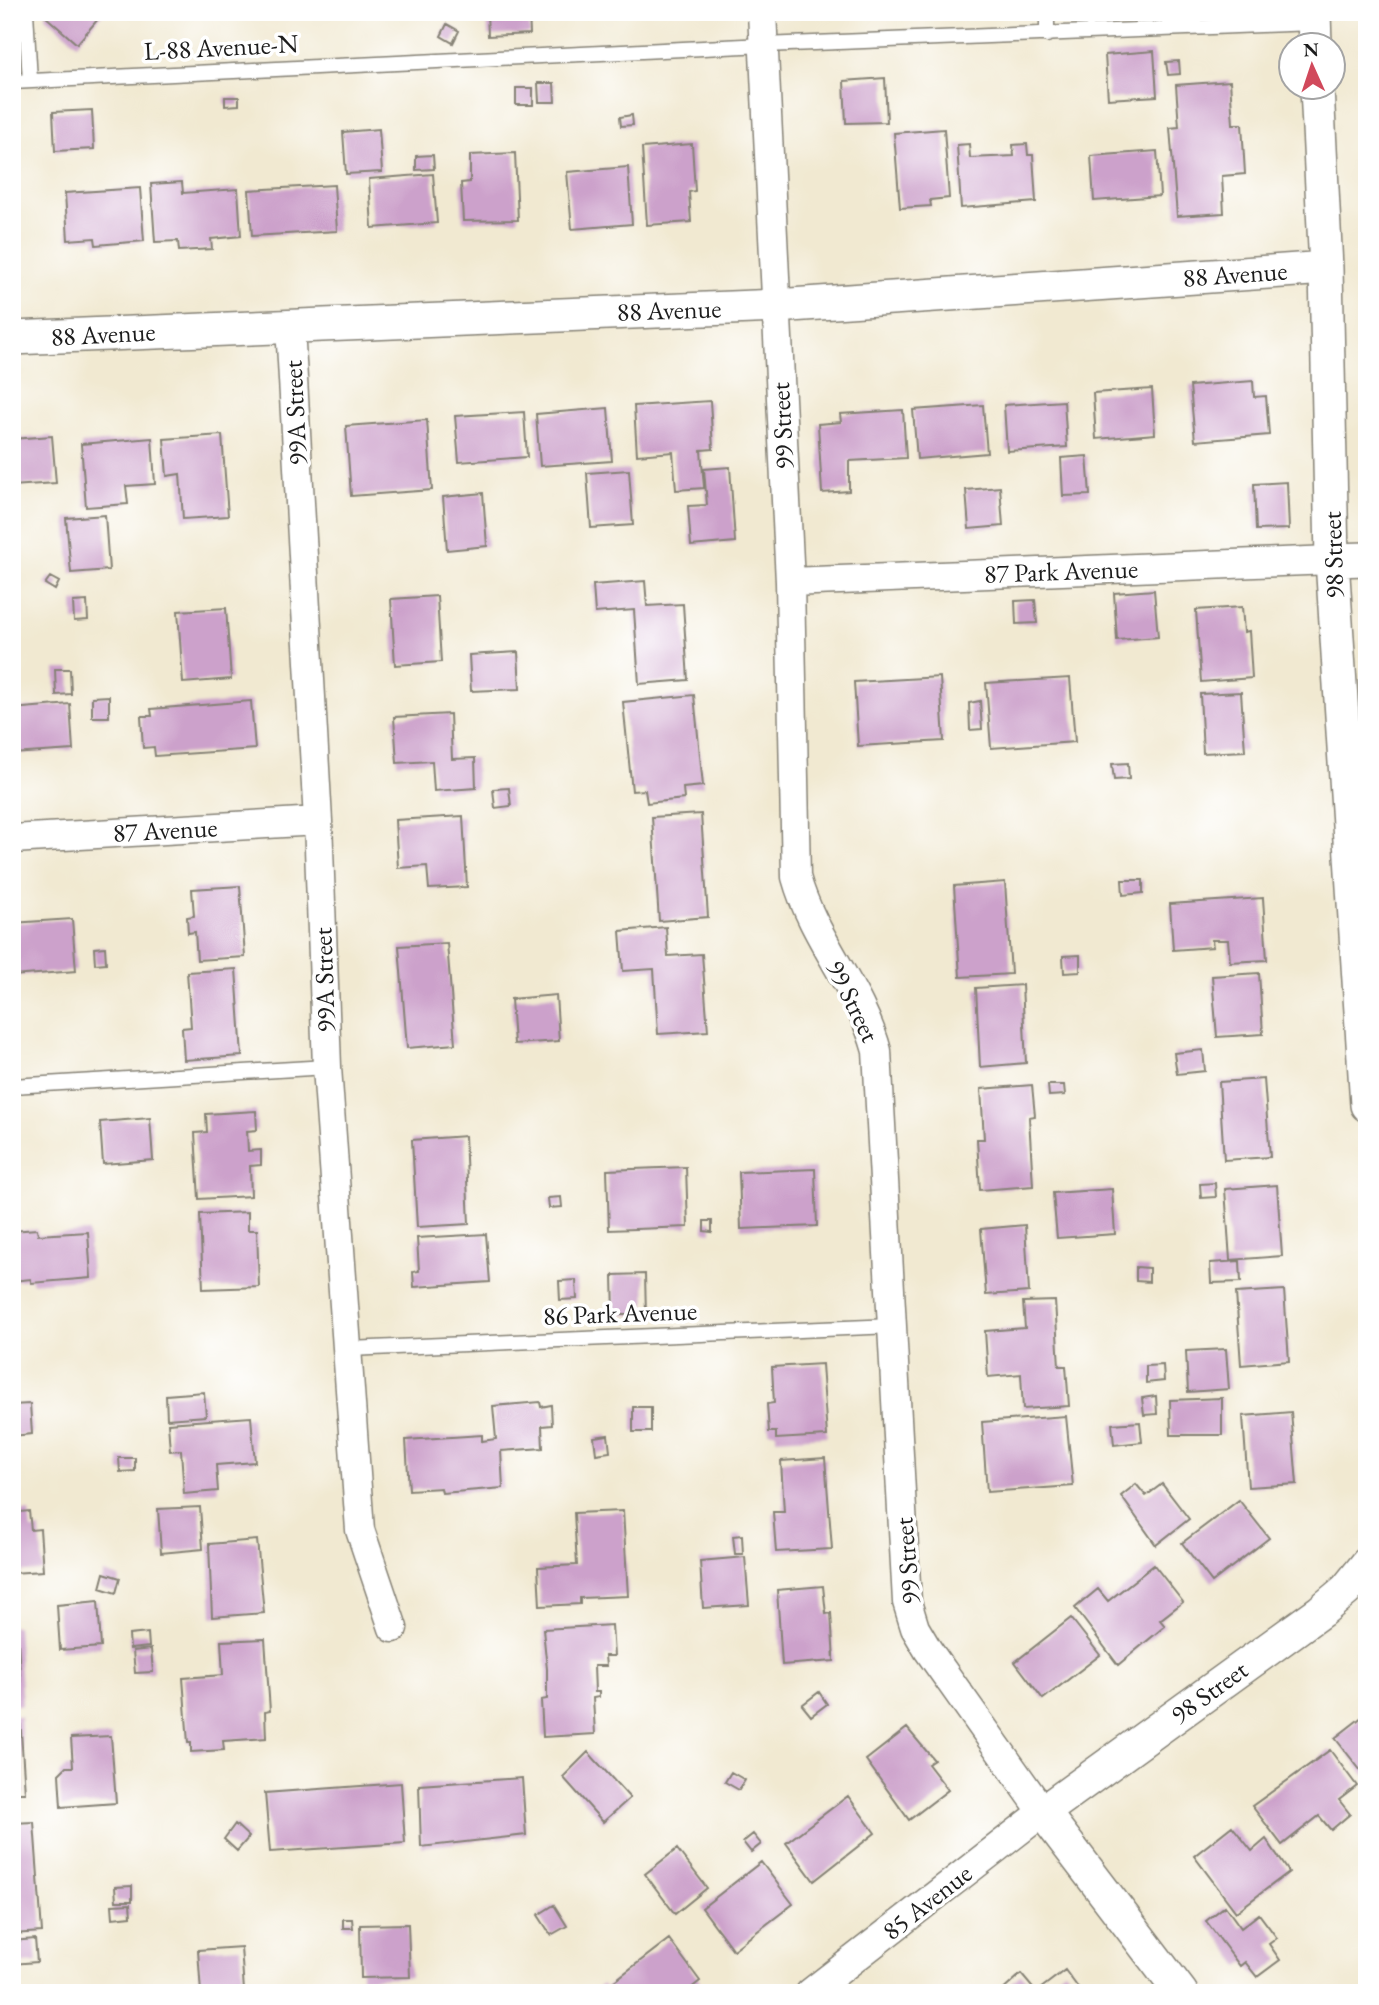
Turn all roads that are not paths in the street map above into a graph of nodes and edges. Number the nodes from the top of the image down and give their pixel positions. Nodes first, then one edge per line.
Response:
1 (26, 12) edge
2 (762, 12) edge
3 (1047, 12) edge
4 (1314, 27) edge
5 (1047, 35) junction
6 (764, 45) junction
7 (30, 81) junction
8 (12, 82) edge
9 (1318, 102) edge
10 (1325, 268) junction
11 (776, 306) junction
12 (290, 326) junction
13 (12, 338) edge
14 (1367, 559) edge
15 (1332, 560) junction
16 (790, 582) junction
17 (318, 821) junction
18 (12, 839) edge
19 (1365, 1050) edge
20 (327, 1067) junction
21 (12, 1086) edge
22 (1367, 1105) edge
23 (892, 1326) junction
24 (349, 1349) junction
25 (1367, 1564) edge
26 (393, 1628) dead end
27 (1043, 1812) junction
28 (810, 1993) edge
29 (1181, 1993) edge

1 - 7 lane
2 - 6 street, 99 Street
3 - 5 lane
4 - 5 lane, L-88 Avenue-N
5 - 6 lane, L-88 Avenue-N
6 - 7 lane, L-88 Avenue-N
6 - 11 street, 99 Street
7 - 8 lane, L-88 Avenue-N
9 - 10 street, 98 Street
10 - 11 street, 88 Avenue
10 - 15 street, 98 Street
11 - 12 street, 88 Avenue
11 - 16 street, 99 Street
12 - 13 street, 88 Avenue
12 - 17 street, 99A Street
14 - 15 street
15 - 16 street, 87 Park Avenue
15 - 19 street, 98 Street
16 - 23 street, 99 Street
17 - 18 street, 87 Avenue
17 - 20 street, 99A Street
19 - 22 street, 98 Street
20 - 21 lane
20 - 24 street, 99A Street
23 - 24 lane, 86 Park Avenue
23 - 27 street, 99 Street
24 - 26 street, 99A Street
25 - 27 street, 98 Street
27 - 28 street, 85 Avenue
27 - 29 street, 99 Street

